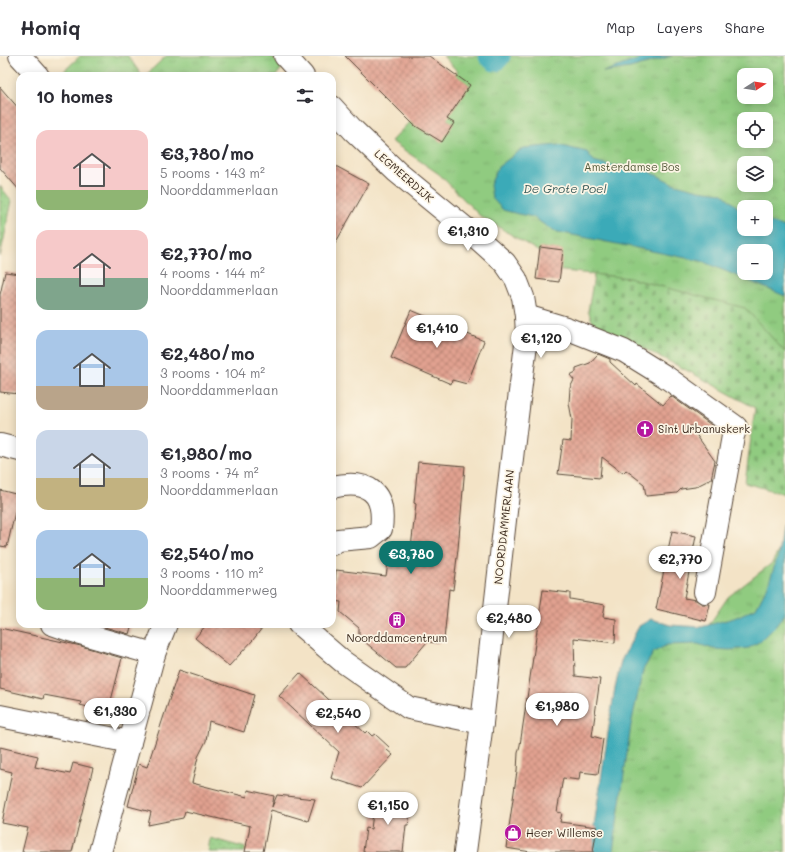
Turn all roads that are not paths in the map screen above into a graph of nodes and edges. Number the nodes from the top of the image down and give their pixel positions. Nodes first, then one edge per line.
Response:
1 (20, 56) edge
2 (285, 56) edge
3 (34, 72) edge
4 (299, 72) edge
5 (336, 111) edge
6 (524, 307) junction
7 (0, 445) edge
8 (16, 449) edge
9 (336, 485) edge
10 (336, 540) edge
11 (705, 592) dead end
12 (63, 628) edge
13 (164, 628) edge
14 (304, 628) edge
15 (154, 654) junction
16 (0, 716) edge
17 (482, 723) junction
18 (130, 742) junction
19 (100, 852) edge
20 (466, 852) edge

1 - 3 street
2 - 4 street
5 - 6 street, LEGMEERDIJK
6 - 11 street
6 - 17 street, NOORDDAMMERLAAN
7 - 8 street
9 - 10 street
12 - 15 street
13 - 15 street
14 - 17 street
15 - 18 street
16 - 18 street
17 - 20 street, NOORDDAMMERLAAN
18 - 19 street

